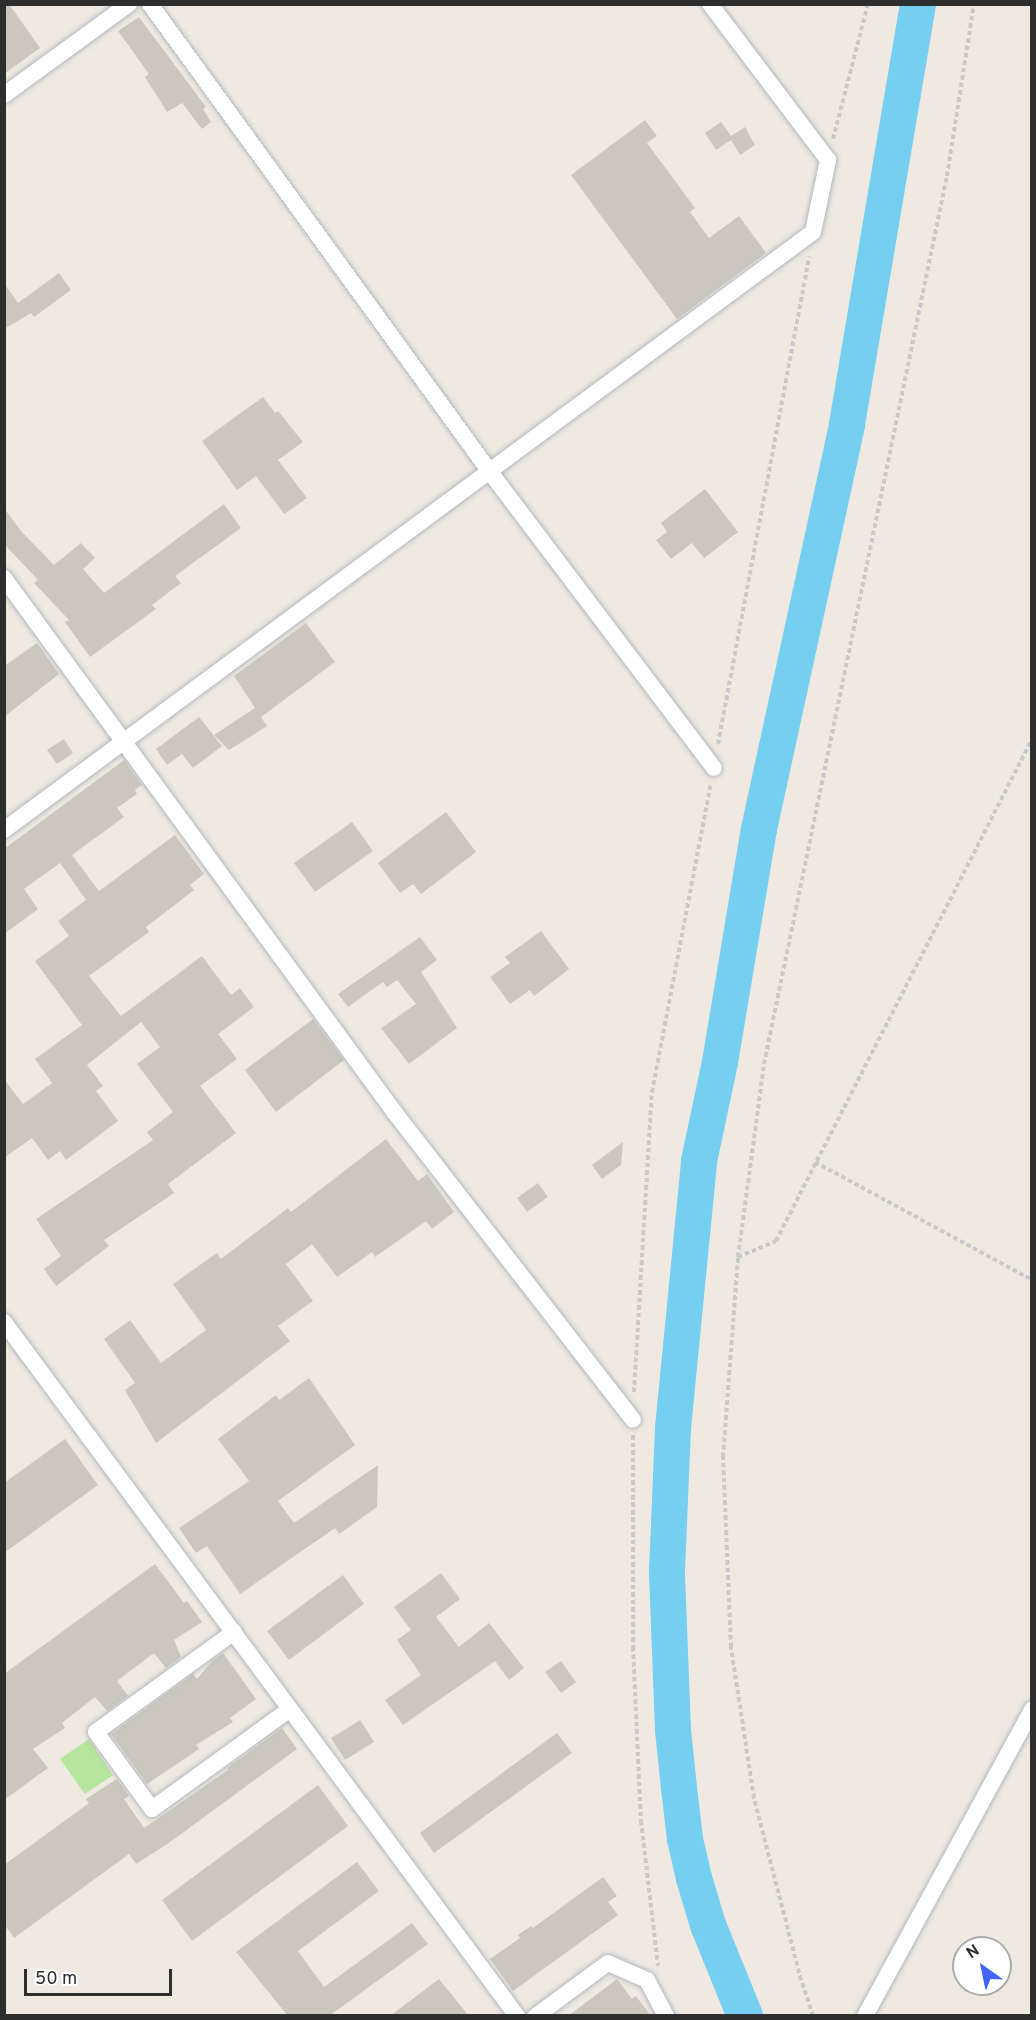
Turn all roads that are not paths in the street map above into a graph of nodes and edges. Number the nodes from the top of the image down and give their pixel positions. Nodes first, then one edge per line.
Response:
1 (129, 4) edge
2 (150, 4) edge
3 (710, 4) edge
4 (4, 95) edge
5 (490, 472) junction
6 (4, 578) edge
7 (124, 742) junction
8 (714, 768) road end
9 (4, 830) edge
10 (4, 1322) edge
11 (633, 1420) road end
12 (234, 1632) junction
13 (290, 1709) junction
14 (1032, 1710) edge
15 (517, 2016) edge
16 (536, 2016) edge
17 (666, 2016) edge
18 (865, 2016) edge

1 - 4 street
2 - 5 street
3 - 5 street
5 - 7 street
5 - 8 street
6 - 7 street
7 - 9 street
7 - 11 street
10 - 12 street
12 - 13 street
12 - 13 street
13 - 15 street
14 - 18 street
16 - 17 street

